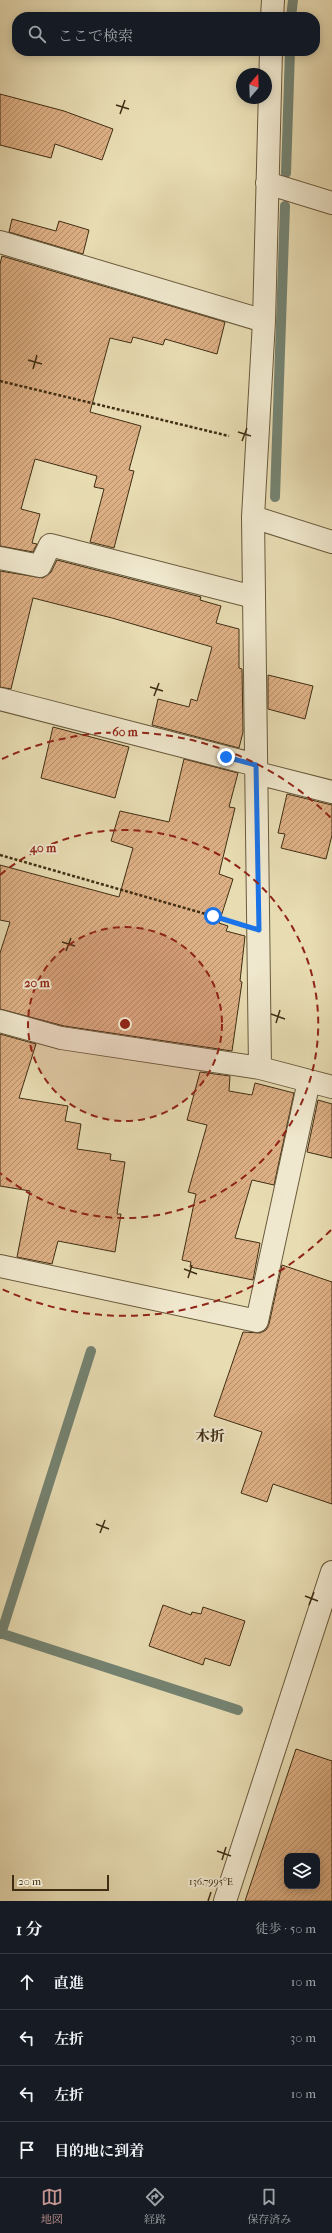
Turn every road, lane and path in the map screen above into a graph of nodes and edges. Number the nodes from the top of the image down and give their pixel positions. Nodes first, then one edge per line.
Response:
1 (273, 0) edge
2 (272, 12) edge
3 (271, 56) edge
4 (267, 183) junction
5 (332, 203) edge
6 (0, 242) edge
7 (264, 321) junction
8 (0, 381) edge
9 (257, 443) junction
10 (253, 517) junction
11 (332, 542) edge
12 (0, 558) edge
13 (254, 597) junction
14 (0, 699) edge
15 (256, 769) junction
16 (332, 792) edge
17 (0, 855) edge
18 (259, 930) junction
19 (0, 1021) edge
20 (260, 1068) junction
21 (309, 1081) junction
22 (332, 1087) edge
23 (0, 1266) edge
24 (332, 1572) edge
25 (225, 1901) edge

1 - 2 street
3 - 4 street
4 - 5 street
4 - 7 street
6 - 7 street
7 - 9 street
8 - 9 path
9 - 10 street
10 - 11 street
10 - 13 street
12 - 13 street
13 - 15 street
14 - 15 street
15 - 16 street
15 - 18 street
17 - 18 path
18 - 20 street
19 - 20 street
20 - 21 street
21 - 22 street
21 - 23 street
24 - 25 street

